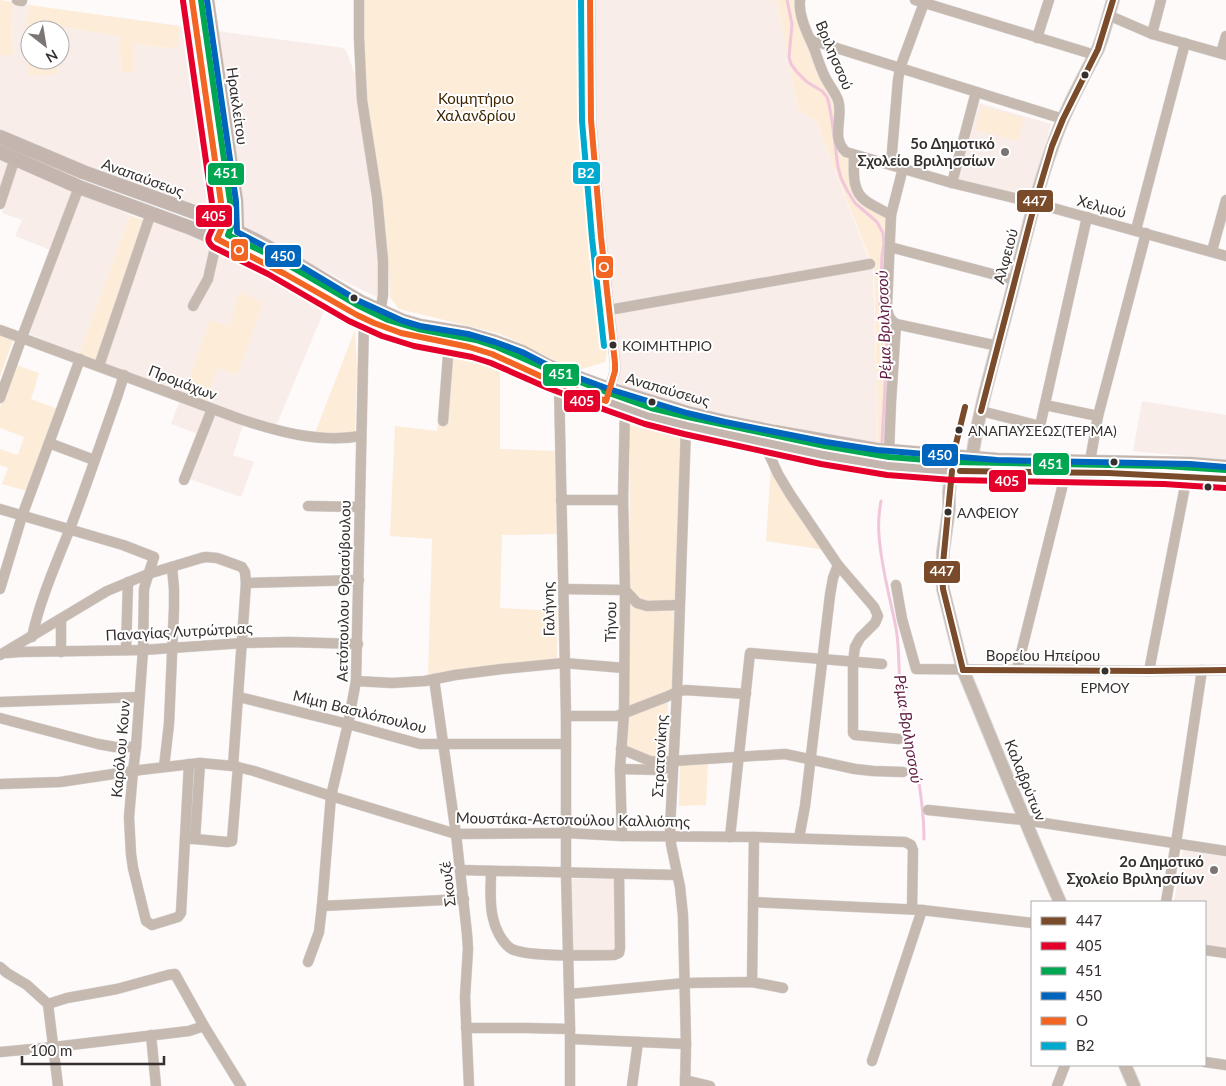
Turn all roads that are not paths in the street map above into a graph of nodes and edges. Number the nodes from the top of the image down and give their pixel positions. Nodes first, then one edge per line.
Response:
1 (192, 0) edge
2 (207, 0) edge
3 (359, 0) edge
4 (590, 0) edge
5 (800, 0) edge
6 (1049, 0) edge
7 (1113, 0) edge
8 (1162, 0) edge
9 (921, 1) edge
10 (1108, 15) junction
11 (1152, 34) junction
12 (1226, 36) edge
13 (1038, 38) junction
14 (811, 40) junction
15 (1185, 44) junction
16 (1224, 54) edge
17 (1095, 55) junction
18 (900, 68) junction
19 (976, 92) junction
20 (1063, 119) junction
21 (0, 137) edge
22 (0, 152) edge
23 (854, 155) junction
24 (15, 158) junction
25 (891, 164) junction
26 (903, 168) junction
27 (952, 183) junction
28 (78, 187) junction
29 (1226, 200) edge
30 (1036, 203) junction
31 (0, 204) edge
32 (151, 214) junction
33 (891, 215) junction
34 (1087, 217) junction
35 (223, 225) junction
36 (237, 232) junction
37 (1141, 232) junction
38 (217, 239) junction
39 (231, 246) junction
40 (890, 247) junction
41 (1212, 251) junction
42 (1226, 256) edge
43 (870, 264) dead end
44 (1016, 280) junction
45 (193, 306) dead end
46 (609, 310) junction
47 (372, 315) junction
48 (896, 324) junction
49 (0, 330) edge
50 (22, 337) junction
51 (449, 343) junction
52 (998, 346) junction
53 (80, 359) junction
54 (99, 366) junction
55 (124, 375) junction
56 (559, 384) junction
57 (608, 395) junction
58 (0, 398) edge
59 (1045, 405) junction
60 (625, 408) junction
61 (212, 409) junction
62 (735, 411) dead end
63 (982, 411) junction
64 (1098, 416) junction
65 (443, 421) dead end
66 (725, 422) junction
67 (686, 426) junction
68 (361, 436) junction
69 (50, 443) junction
70 (764, 443) junction
71 (889, 451) junction
72 (94, 460) junction
73 (1090, 461) junction
74 (962, 464) junction
75 (1226, 467) edge
76 (1066, 472) junction
77 (1187, 476) junction
78 (1226, 479) edge
79 (184, 480) dead end
80 (561, 500) junction
81 (623, 500) junction
82 (308, 506) dead end
83 (360, 507) junction
84 (0, 509) edge
85 (22, 516) junction
86 (69, 530) junction
87 (838, 565) junction
88 (172, 567) junction
89 (148, 574) junction
90 (359, 580) junction
91 (128, 582) junction
92 (246, 583) junction
93 (896, 585) dead end
94 (0, 589) edge
95 (563, 589) junction
96 (625, 590) junction
97 (679, 604) junction
98 (61, 619) junction
99 (32, 637) junction
100 (243, 642) junction
101 (358, 644) junction
102 (172, 648) junction
103 (126, 650) junction
104 (143, 650) junction
105 (61, 652) junction
106 (1, 654) edge
107 (823, 660) junction
108 (853, 662) junction
109 (564, 663) junction
110 (882, 664) dead end
111 (624, 668) junction
112 (1017, 669) junction
113 (963, 670) junction
114 (1202, 670) junction
115 (1226, 670) edge
116 (1149, 671) junction
117 (434, 679) junction
118 (356, 681) junction
119 (677, 692) junction
120 (746, 694) junction
121 (139, 697) junction
122 (239, 697) junction
123 (0, 702) edge
124 (624, 713) junction
125 (566, 716) junction
126 (0, 718) edge
127 (348, 724) junction
128 (898, 739) dead end
129 (443, 744) junction
130 (566, 744) junction
131 (136, 748) junction
132 (621, 749) junction
133 (739, 757) junction
134 (810, 758) junction
135 (674, 761) junction
136 (200, 763) junction
137 (189, 764) junction
138 (164, 767) junction
139 (236, 767) junction
140 (620, 769) junction
141 (133, 771) junction
142 (904, 772) dead end
143 (0, 784) edge
144 (331, 796) junction
145 (928, 810) dead end
146 (1024, 820) junction
147 (566, 833) junction
148 (456, 834) junction
149 (622, 836) junction
150 (670, 837) junction
151 (730, 837) junction
152 (754, 837) junction
153 (800, 838) junction
154 (190, 839) junction
155 (1176, 843) junction
156 (1226, 851) edge
157 (460, 870) junction
158 (491, 871) junction
159 (566, 873) junction
160 (619, 874) junction
161 (677, 875) junction
162 (464, 898) junction
163 (1060, 901) edge
164 (1166, 901) edge
165 (753, 902) junction
166 (322, 906) junction
167 (917, 909) junction
168 (1031, 923) edge
169 (1206, 950) edge
170 (1226, 953) edge
171 (568, 955) junction
172 (308, 962) dead end
173 (0, 967) edge
174 (752, 982) junction
175 (685, 983) junction
176 (783, 988) dead end
177 (570, 994) junction
178 (48, 1004) junction
179 (204, 1026) junction
180 (466, 1028) junction
181 (570, 1034) junction
182 (151, 1035) junction
183 (638, 1042) junction
184 (686, 1044) junction
185 (54, 1047) junction
186 (0, 1052) edge
187 (872, 1060) dead end
188 (1206, 1062) edge
189 (1226, 1065) edge
190 (1065, 1066) edge
191 (1125, 1066) edge
192 (685, 1083) edge
193 (58, 1086) edge
194 (156, 1086) edge
195 (241, 1086) edge
196 (469, 1086) edge
197 (570, 1086) edge
198 (632, 1086) edge
199 (710, 1086) edge
200 (1057, 1086) edge
201 (1134, 1086) edge

1 - 35 main road, Ηρακλείτου
2 - 36 main road, Ηρακλείτου
3 - 47 street, Αετόπουλου Θρασύβουλου
4 - 46 street
5 - 14 street, Βριλησσού
6 - 13 street
7 - 10 street, Αλφειού
8 - 11 street
9 - 13 street
9 - 18 street
10 - 11 street
10 - 17 street, Αλφειού
11 - 15 street
12 - 16 street
13 - 17 street
14 - 18 street
14 - 23 street, Βριλησσού
15 - 16 street
15 - 37 street
17 - 20 street, Αλφειού
18 - 19 street
18 - 25 street
19 - 20 street
19 - 27 street
20 - 30 street, Αλφειού
21 - 35 main road, Αναπαύσεως
22 - 24 main road, Αναπαύσεως
23 - 25 street, Χελμού
23 - 33 street
24 - 28 main road, Αναπαύσεως
24 - 31 street
25 - 26 street, Χελμού
26 - 27 street, Χελμού
26 - 33 street
27 - 30 street, Χελμού
28 - 32 main road, Αναπαύσεως
28 - 50 street
29 - 41 street
30 - 34 street, Χελμού
30 - 44 street, Αλφειού
32 - 38 main road, Αναπαύσεως
32 - 54 street
33 - 40 street
34 - 37 street, Χελμού
34 - 59 street
35 - 36 main road, Αναπαύσεως
35 - 38 main road, Ηρακλείτου
36 - 39 main road, Ηρακλείτου
36 - 47 main road, Αναπαύσεως
37 - 41 street, Χελμού
37 - 64 street
38 - 39 main road, Αναπαύσεως
38 - 45 street
39 - 47 main road, Αναπαύσεως
40 - 44 street
40 - 48 street
41 - 42 street, Χελμού
43 - 46 street
44 - 52 street, Αλφειού
46 - 57 street
47 - 51 main road, Αναπαύσεως
47 - 57 main road, Αναπαύσεως
47 - 68 street, Αετόπουλου Θρασύβουλου
48 - 52 street
48 - 71 street
49 - 50 street, Προμάχων
50 - 53 street, Προμάχων
50 - 58 street
51 - 56 main road, Αναπαύσεως
51 - 65 street
52 - 63 street, Αλφειού
53 - 54 street, Προμάχων
53 - 69 street
54 - 55 street, Προμάχων
55 - 61 street, Προμάχων
55 - 72 street
56 - 57 main road, Αναπαύσεως
56 - 80 street, Γαλήνης
57 - 60 main road, Αναπαύσεως
57 - 66 main road, Αναπαύσεως
59 - 63 street
59 - 64 street
60 - 67 main road, Αναπαύσεως
60 - 81 street, Τήνου
61 - 68 street, Προμάχων
61 - 79 street
62 - 66 main road
63 - 74 street, Αλφειού
64 - 73 street
66 - 71 main road, Αναπαύσεως
67 - 70 main road, Αναπαύσεως
67 - 97 street, Στρατονίκης
68 - 83 street, Αετόπουλου Θρασύβουλου
69 - 72 street
69 - 85 street
70 - 74 main road, Αναπαύσεως
70 - 87 street
71 - 74 main road, Αναπαύσεως
72 - 86 street
73 - 74 main road, Αναπαύσεως
73 - 75 main road, Αναπαύσεως
74 - 76 main road, Αναπαύσεως
74 - 113 street, Αλφειού
76 - 77 main road, Αναπαύσεως
76 - 112 street
77 - 78 main road, Αναπαύσεως
77 - 116 street
80 - 81 street
80 - 95 street, Γαλήνης
81 - 96 street, Τήνου
82 - 83 street
83 - 90 street, Αετόπουλου Θρασύβουλου
84 - 85 street
85 - 86 street
85 - 94 street
86 - 89 street, Καρόλου Κουν
86 - 99 street
87 - 107 street
87 - 108 street
88 - 89 street
88 - 92 street
88 - 102 street
89 - 91 street
89 - 104 street, Καρόλου Κουν
90 - 92 street
90 - 101 street, Αετόπουλου Θρασύβουλου
91 - 98 street
91 - 103 street
92 - 100 street
93 - 113 street, Βορείου Ηπείρου
95 - 96 street
95 - 109 street, Γαλήνης
96 - 97 street
96 - 111 street, Τήνου
97 - 119 street, Στρατονίκης
98 - 99 street
98 - 105 street
99 - 106 street
100 - 101 street, Παναγίας Λυτρώτριας
100 - 102 street, Παναγίας Λυτρώτριας
100 - 122 street
101 - 118 street, Αετόπουλου Θρασύβουλου
102 - 104 street, Παναγίας Λυτρώτριας
102 - 138 street
103 - 104 street, Παναγίας Λυτρώτριας
103 - 105 street, Παναγίας Λυτρώτριας
104 - 121 street, Καρόλου Κουν
105 - 106 street, Παναγίας Λυτρώτριας
107 - 108 street
107 - 120 street
107 - 134 street
108 - 110 street
108 - 128 street
109 - 111 street
109 - 117 street
109 - 125 street, Γαλήνης
111 - 124 street, Τήνου
112 - 113 street, Βορείου Ηπείρου
112 - 116 street, Βορείου Ηπείρου
113 - 146 street, Καλαβρύτων
114 - 115 street, Βορείου Ηπείρου
114 - 116 street, Βορείου Ηπείρου
114 - 155 street
117 - 118 street
117 - 129 street, Σκουζέ
118 - 127 street, Αετόπουλου Θρασύβουλου
119 - 120 street
119 - 124 street
119 - 135 street, Στρατονίκης
120 - 133 street
121 - 123 street
121 - 131 street, Καρόλου Κουν
122 - 127 street, Μίμη Βασιλόπουλου
122 - 139 street
124 - 125 street
124 - 132 street, Τήνου
125 - 130 street, Γαλήνης
126 - 131 street
127 - 129 street, Μίμη Βασιλόπουλου
127 - 144 street, Αετόπουλου Θρασύβουλου
129 - 130 street, Μίμη Βασιλόπουλου
129 - 148 street, Σκουζέ
130 - 147 street, Γαλήνης
131 - 141 street, Καρόλου Κουν
132 - 135 street
132 - 140 street, Τήνου
133 - 134 street
133 - 135 street
133 - 151 street
134 - 142 street
134 - 153 street
135 - 140 street
135 - 150 street, Στρατονίκης
136 - 137 street, Μουστάκα-Αετοπούλου Καλλιόπης
136 - 139 street, Μουστάκα-Αετοπούλου Καλλιόπης
136 - 154 street
137 - 138 street, Μουστάκα-Αετοπούλου Καλλιόπης
137 - 154 street
138 - 141 street, Μουστάκα-Αετοπούλου Καλλιόπης
139 - 144 street, Μουστάκα-Αετοπούλου Καλλιόπης
139 - 154 street
140 - 149 street, Τήνου
141 - 143 street, Μουστάκα-Αετοπούλου Καλλιόπης
141 - 154 street, Καρόλου Κουν
144 - 148 street, Μουστάκα-Αετοπούλου Καλλιόπης
144 - 166 street, Αετόπουλου Θρασύβουλου
145 - 146 street
146 - 155 street
146 - 163 street, Καλαβρύτων
147 - 148 street, Μουστάκα-Αετοπούλου Καλλιόπης
147 - 149 street, Μουστάκα-Αετοπούλου Καλλιόπης
147 - 159 street, Γαλήνης
148 - 157 street, Σκουζέ
149 - 150 street, Μουστάκα-Αετοπούλου Καλλιόπης
150 - 151 street, Μουστάκα-Αετοπούλου Καλλιόπης
150 - 161 street, Στρατονίκης
151 - 152 street, Μουστάκα-Αετοπούλου Καλλιόπης
152 - 153 street, Μουστάκα-Αετοπούλου Καλλιόπης
152 - 165 street
153 - 167 street, Μουστάκα-Αετοπούλου Καλλιόπης
155 - 156 street
155 - 164 street
157 - 158 street
157 - 162 street, Σκουζέ
158 - 159 street
158 - 171 street
159 - 160 street
159 - 171 street, Γαλήνης
160 - 161 street
160 - 171 street
161 - 175 street, Στρατονίκης
162 - 166 street
162 - 180 street, Σκουζέ
165 - 167 street
165 - 174 street
166 - 172 street, Αετόπουλου Θρασύβουλου
167 - 168 street
167 - 187 street
169 - 170 street
171 - 177 street, Γαλήνης
173 - 178 street
174 - 175 street
174 - 176 street
175 - 177 street
175 - 184 street, Στρατονίκης
177 - 181 street, Γαλήνης
178 - 179 street
178 - 185 street
179 - 182 street
179 - 195 street
180 - 181 street
180 - 196 street, Σκουζέ
181 - 183 street
181 - 197 street
182 - 185 street
182 - 194 street
183 - 184 street
183 - 198 street
184 - 192 street, Στρατονίκης
185 - 186 street
185 - 193 street
188 - 189 street
190 - 200 street
191 - 201 street
192 - 199 street

